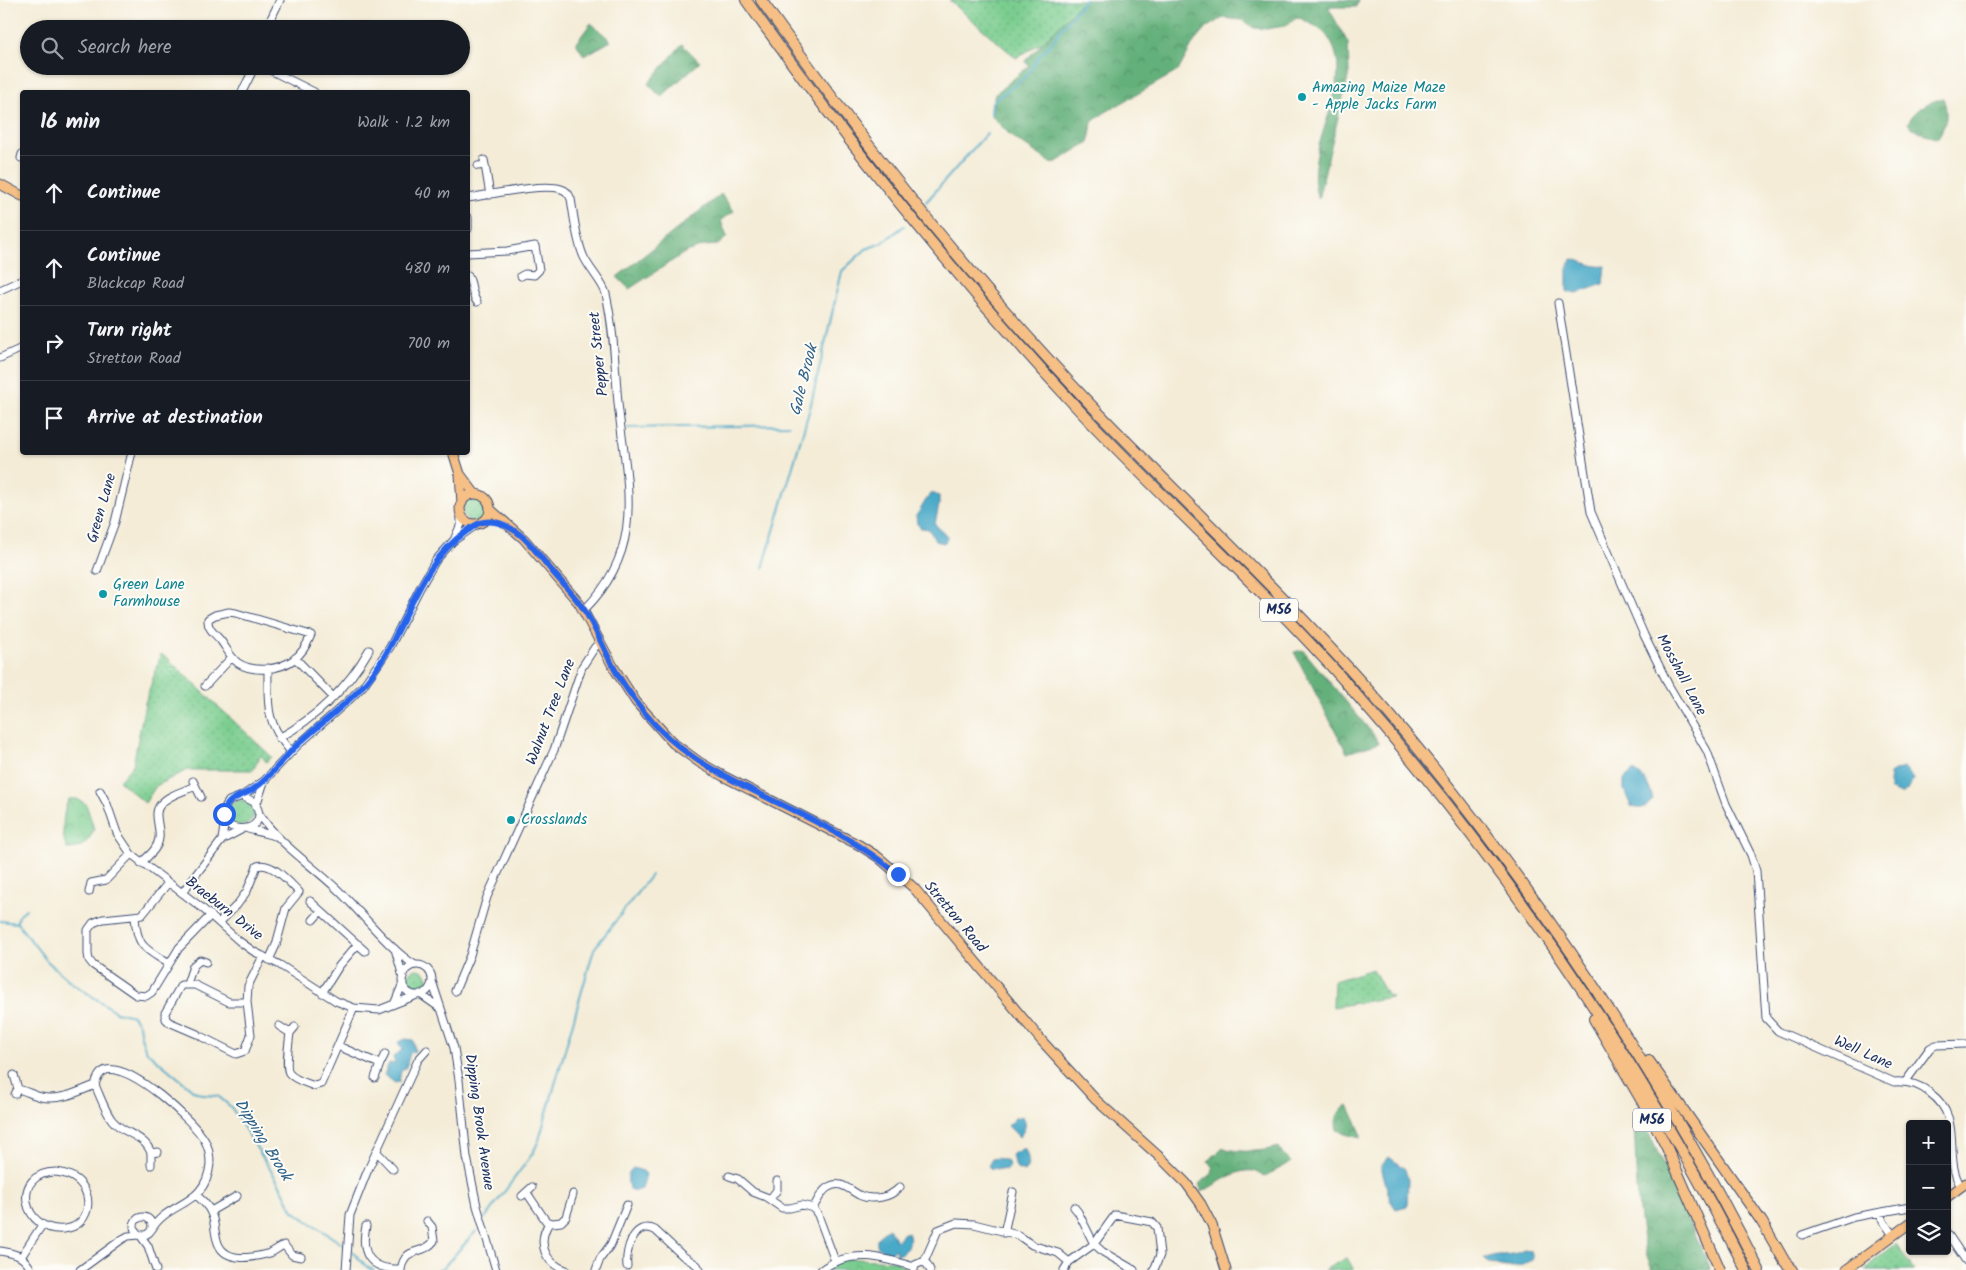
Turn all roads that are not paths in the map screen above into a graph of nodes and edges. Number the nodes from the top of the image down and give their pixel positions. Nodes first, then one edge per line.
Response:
1 (280, 0) edge
2 (746, 0) edge
3 (761, 0) edge
4 (270, 20) edge
5 (250, 75) edge
6 (280, 75) edge
7 (243, 90) edge
8 (310, 90) edge
9 (482, 164) dead end
10 (0, 184) edge
11 (20, 195) edge
12 (490, 195) junction
13 (470, 198) edge
14 (470, 253) edge
15 (521, 276) dead end
16 (470, 280) edge
17 (20, 281) edge
18 (0, 290) edge
19 (478, 303) dead end
20 (1558, 303) dead end
21 (20, 349) edge
22 (0, 358) edge
23 (131, 455) edge
24 (454, 455) edge
25 (460, 474) junction
26 (475, 494) junction
27 (462, 503) junction
28 (490, 509) junction
29 (461, 514) junction
30 (481, 523) junction
31 (512, 529) junction
32 (453, 541) junction
33 (97, 571) dead end
34 (584, 610) junction
35 (601, 643) junction
36 (369, 650) dead end
37 (232, 657) junction
38 (295, 658) junction
39 (268, 668) junction
40 (205, 686) dead end
41 (333, 697) junction
42 (279, 738) junction
43 (291, 752) junction
44 (264, 781) junction
45 (100, 791) dead end
46 (242, 796) junction
47 (201, 797) dead end
48 (257, 809) junction
49 (225, 819) junction
50 (245, 829) junction
51 (276, 836) junction
52 (222, 840) junction
53 (131, 854) junction
54 (141, 863) junction
55 (168, 883) junction
56 (89, 892) dead end
57 (182, 894) junction
58 (310, 902) dead end
59 (321, 911) junction
60 (210, 915) junction
61 (135, 917) junction
62 (313, 920) dead end
63 (219, 923) junction
64 (358, 944) junction
65 (395, 948) junction
66 (365, 951) dead end
67 (266, 958) junction
68 (206, 962) dead end
69 (169, 964) junction
70 (415, 965) junction
71 (403, 980) junction
72 (432, 981) junction
73 (1577, 981) junction
74 (187, 984) junction
75 (455, 991) dead end
76 (322, 993) junction
77 (418, 994) junction
78 (247, 1002) junction
79 (395, 1002) junction
80 (1607, 1007) junction
81 (354, 1008) junction
82 (440, 1008) junction
83 (279, 1026) dead end
84 (295, 1027) dead end
85 (290, 1033) junction
86 (1801, 1040) joint
87 (1966, 1044) edge
88 (338, 1046) junction
89 (427, 1050) dead end
90 (385, 1054) dead end
91 (380, 1064) junction
92 (14, 1075) dead end
93 (375, 1078) dead end
94 (1906, 1081) junction
95 (95, 1085) junction
96 (376, 1152) junction
97 (151, 1165) dead end
98 (393, 1169) dead end
99 (727, 1176) dead end
100 (777, 1181) dead end
101 (1964, 1185) edge
102 (900, 1186) dead end
103 (527, 1192) dead end
104 (1013, 1192) dead end
105 (573, 1193) dead end
106 (1951, 1194) edge
107 (196, 1195) junction
108 (239, 1195) dead end
109 (770, 1199) junction
110 (627, 1205) dead end
111 (814, 1208) junction
112 (1086, 1208) dead end
113 (1906, 1208) edge
114 (210, 1211) junction
115 (1880, 1213) junction
116 (163, 1216) junction
117 (147, 1218) junction
118 (428, 1221) dead end
119 (549, 1222) junction
120 (134, 1223) junction
121 (42, 1225) junction
122 (366, 1226) dead end
123 (1906, 1226) edge
124 (152, 1230) junction
125 (1004, 1233) junction
126 (139, 1235) junction
127 (1802, 1235) dead end
128 (1893, 1235) junction
129 (121, 1240) junction
130 (1951, 1240) edge
131 (1094, 1244) junction
132 (0, 1251) edge
133 (151, 1253) junction
134 (21, 1257) junction
135 (301, 1257) dead end
136 (835, 1261) junction
137 (1966, 1261) edge
138 (924, 1262) junction
139 (1069, 1262) junction
140 (627, 1267) dead end
141 (914, 1268) edge
142 (1791, 1269) edge
143 (1850, 1269) edge
144 (31, 1270) edge
145 (80, 1270) edge
146 (156, 1270) edge
147 (346, 1270) edge
148 (401, 1270) edge
149 (496, 1270) edge
150 (566, 1270) edge
151 (596, 1270) edge
152 (700, 1270) edge
153 (821, 1270) edge
154 (930, 1270) edge
155 (1064, 1270) edge
156 (1134, 1270) edge
157 (1154, 1270) edge
158 (1226, 1270) edge
159 (1720, 1270) edge
160 (1746, 1270) edge
161 (1760, 1270) edge

1 - 4 street
2 - 73 highway, M56
3 - 80 highway, M56
5 - 7 street
6 - 8 street
9 - 12 street
10 - 11 main road
12 - 13 street, Pepper Street
12 - 34 street, Pepper Street
14 - 15 street
16 - 19 street
17 - 18 street
20 - 86 street, Mosshall Lane
21 - 22 street
23 - 33 street, Green Lane
24 - 25 main road
25 - 26 main road
25 - 27 main road
26 - 27 main road
26 - 28 main road
27 - 29 main road
28 - 30 main road
28 - 31 main road, Stretton Road
29 - 30 main road
29 - 32 street
30 - 31 main road, Stretton Road
30 - 32 street
31 - 34 main road, Stretton Road
32 - 43 street
34 - 35 main road, Stretton Road
35 - 75 street, Walnut Tree Lane
35 - 158 main road, Stretton Road
36 - 41 street
37 - 38 street
37 - 39 street
37 - 40 street
38 - 39 street
38 - 41 street
39 - 42 street
41 - 42 street
42 - 43 street
43 - 44 street
44 - 46 street
44 - 48 street
45 - 53 street, Braeburn Drive
46 - 48 street
46 - 49 street
47 - 54 street
48 - 50 street
48 - 51 street
49 - 50 street
49 - 52 street
50 - 51 street
50 - 52 street
51 - 65 street
52 - 57 street
53 - 54 street, Braeburn Drive
53 - 56 street
54 - 55 street, Braeburn Drive
55 - 57 street, Braeburn Drive
55 - 61 street
57 - 60 street, Braeburn Drive
58 - 59 street
59 - 62 street
59 - 64 street
60 - 63 street, Braeburn Drive
60 - 69 street
61 - 69 street
61 - 69 street
63 - 67 street, Braeburn Drive
63 - 67 street
64 - 66 street
64 - 76 street
65 - 70 street
65 - 71 street
67 - 76 street, Braeburn Drive
67 - 78 street
68 - 74 street
70 - 71 street
70 - 72 street
71 - 77 street
71 - 79 street
72 - 77 street
72 - 82 street, Dipping Brook Avenue
73 - 159 highway, M56
73 - 160 highway, M56
74 - 78 street
74 - 78 street
76 - 81 street, Braeburn Drive
77 - 79 street, Braeburn Drive
77 - 82 street
79 - 81 street, Braeburn Drive
80 - 142 highway, M56
80 - 161 highway, M56
81 - 88 street
82 - 149 street, Dipping Brook Avenue
83 - 85 street
84 - 85 street
85 - 88 street
86 - 94 street, Well Lane
87 - 94 street
88 - 91 street
89 - 96 street
90 - 91 street
91 - 93 street
92 - 95 street
94 - 101 street, Well Lane
95 - 97 street
95 - 107 street
96 - 98 street
96 - 147 street
99 - 109 street
100 - 109 street
101 - 106 main road
102 - 111 street
103 - 119 street
104 - 125 street
105 - 119 street
107 - 114 street
107 - 116 street
108 - 114 street
109 - 111 street
110 - 151 street
111 - 136 street
112 - 131 street
113 - 115 street
114 - 135 street
115 - 127 street
115 - 128 street
116 - 117 street
116 - 124 street
117 - 120 street
117 - 124 street
118 - 148 street
119 - 150 street
120 - 126 street
120 - 129 street
121 - 121 street
121 - 134 street
122 - 148 street
123 - 128 main road
124 - 126 street
124 - 133 street
125 - 138 street
125 - 139 street
126 - 129 street
126 - 133 street
128 - 143 main road
129 - 145 street
130 - 137 street
131 - 139 street
131 - 156 street
131 - 157 street
132 - 134 street
133 - 146 street
134 - 144 street
136 - 141 street
136 - 153 street
138 - 141 street
138 - 154 street
139 - 155 street
140 - 152 street

